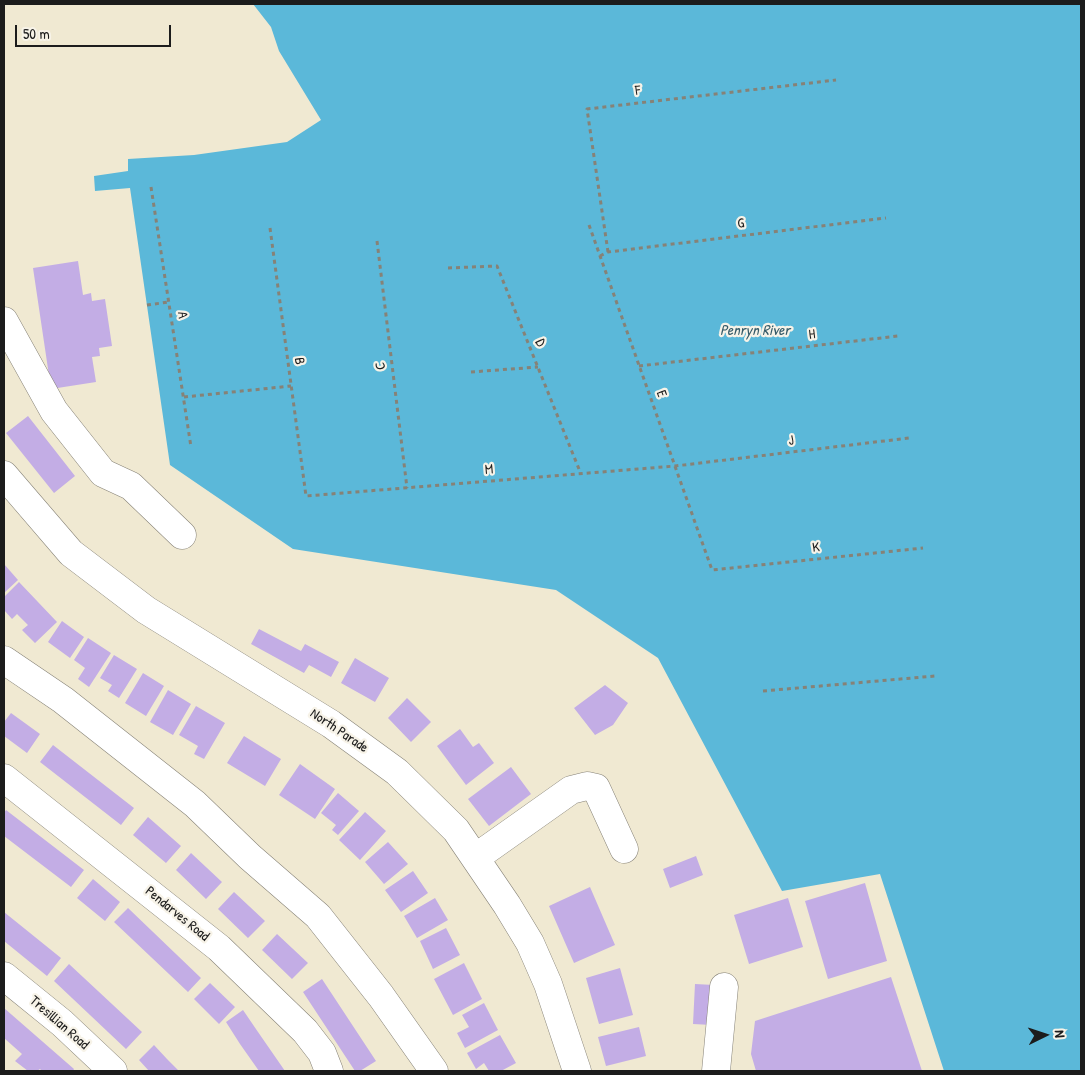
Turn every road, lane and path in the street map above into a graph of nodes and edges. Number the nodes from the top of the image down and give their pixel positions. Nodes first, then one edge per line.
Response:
1 (836, 80) dead end
2 (151, 187) dead end
3 (886, 218) dead end
4 (589, 225) dead end
5 (270, 228) dead end
6 (377, 241) dead end
7 (608, 252) junction
8 (600, 256) junction
9 (448, 268) dead end
10 (169, 302) junction
11 (147, 305) dead end
12 (4, 321) edge
13 (898, 336) dead end
14 (538, 366) junction
15 (639, 366) junction
16 (471, 372) dead end
17 (291, 386) junction
18 (184, 397) junction
19 (909, 438) dead end
20 (192, 447) dead end
21 (675, 466) junction
22 (581, 474) junction
23 (4, 475) edge
24 (407, 488) junction
25 (306, 496) joint
26 (182, 535) dead end
27 (923, 548) dead end
28 (712, 570) joint
29 (4, 660) edge
30 (935, 676) dead end
31 (763, 691) dead end
32 (4, 778) edge
33 (624, 849) dead end
34 (475, 858) junction
35 (4, 976) edge
36 (724, 987) dead end
37 (113, 1071) edge
38 (329, 1071) edge
39 (434, 1071) edge
40 (577, 1071) edge
41 (716, 1071) edge

1 - 7 path, F
2 - 10 path, A
3 - 7 path, G
4 - 8 path, E
5 - 17 path, B
6 - 24 path, C
7 - 8 path, G
8 - 15 path, E
9 - 14 path, D
10 - 11 path
10 - 18 path, A
12 - 26 street
13 - 15 path, H
14 - 16 path
14 - 22 path, D
15 - 21 path, E
17 - 18 path
17 - 25 path, B
18 - 20 path, A
19 - 21 path, J
21 - 22 path, M
21 - 28 path, E
22 - 24 path, M
23 - 34 street, North Parade
24 - 25 path, M
27 - 28 path, K
29 - 39 street
30 - 31 path
32 - 38 street, Pendarves Road
33 - 34 street
34 - 40 street, North Parade
35 - 37 street, Tresillian Road
36 - 41 street

